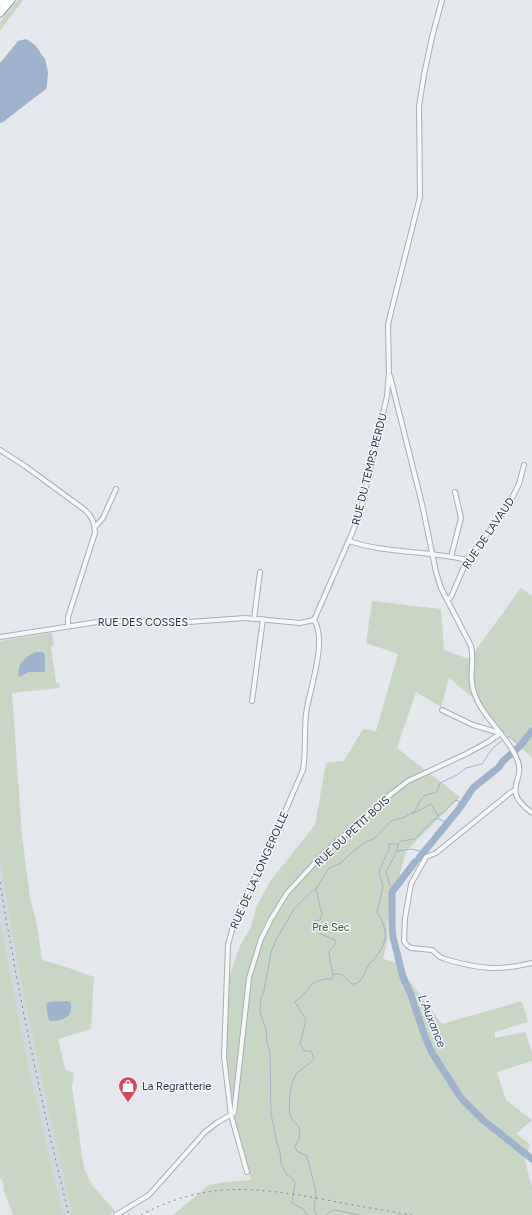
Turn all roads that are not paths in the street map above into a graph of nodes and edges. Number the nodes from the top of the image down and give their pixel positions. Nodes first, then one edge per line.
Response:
1 (3, 0) edge
2 (11, 0) edge
3 (442, 0) edge
4 (0, 3) edge
5 (0, 13) edge
6 (389, 372) junction
7 (393, 390) junction
8 (387, 396) junction
9 (396, 398) junction
10 (385, 406) junction
11 (0, 450) edge
12 (524, 465) dead end
13 (116, 489) dead end
14 (455, 492) dead end
15 (95, 527) junction
16 (349, 541) junction
17 (432, 554) junction
18 (451, 557) junction
19 (467, 560) junction
20 (260, 572) dead end
21 (448, 600) junction
22 (254, 619) junction
23 (263, 619) junction
24 (314, 620) junction
25 (68, 626) junction
26 (0, 637) edge
27 (252, 701) dead end
28 (442, 710) dead end
29 (501, 734) junction
30 (515, 790) junction
31 (532, 813) edge
32 (532, 963) edge
33 (231, 1115) junction
34 (247, 1172) dead end
35 (118, 1214) edge

1 - 4 highway
2 - 5 highway
3 - 6 street
6 - 7 street
6 - 8 street, RUE DU TEMPS PERDU
7 - 8 street
7 - 9 street
8 - 10 street, RUE DU TEMPS PERDU
9 - 10 street, RUE DU TEMPS PERDU
9 - 17 street
10 - 16 street, RUE DU TEMPS PERDU
11 - 15 street
12 - 19 street, RUE DE LAVAUD
13 - 15 street
14 - 18 street
15 - 25 street
16 - 17 street
16 - 24 street, RUE DU TEMPS PERDU
17 - 18 street
17 - 21 street
18 - 19 street
19 - 21 street, RUE DE LAVAUD
20 - 22 street
21 - 29 street
22 - 23 street, RUE DES COSSES
22 - 25 street, RUE DES COSSES
23 - 24 street, RUE DES COSSES
23 - 27 street
24 - 33 street, RUE DE LA LONGEROLLE
25 - 26 street, RUE DES COSSES
28 - 29 street
29 - 30 street
29 - 33 street, RUE DU PETIT BOIS
30 - 31 street
30 - 32 street
33 - 34 street, RUE DE LA LONGEROLLE
33 - 35 street

